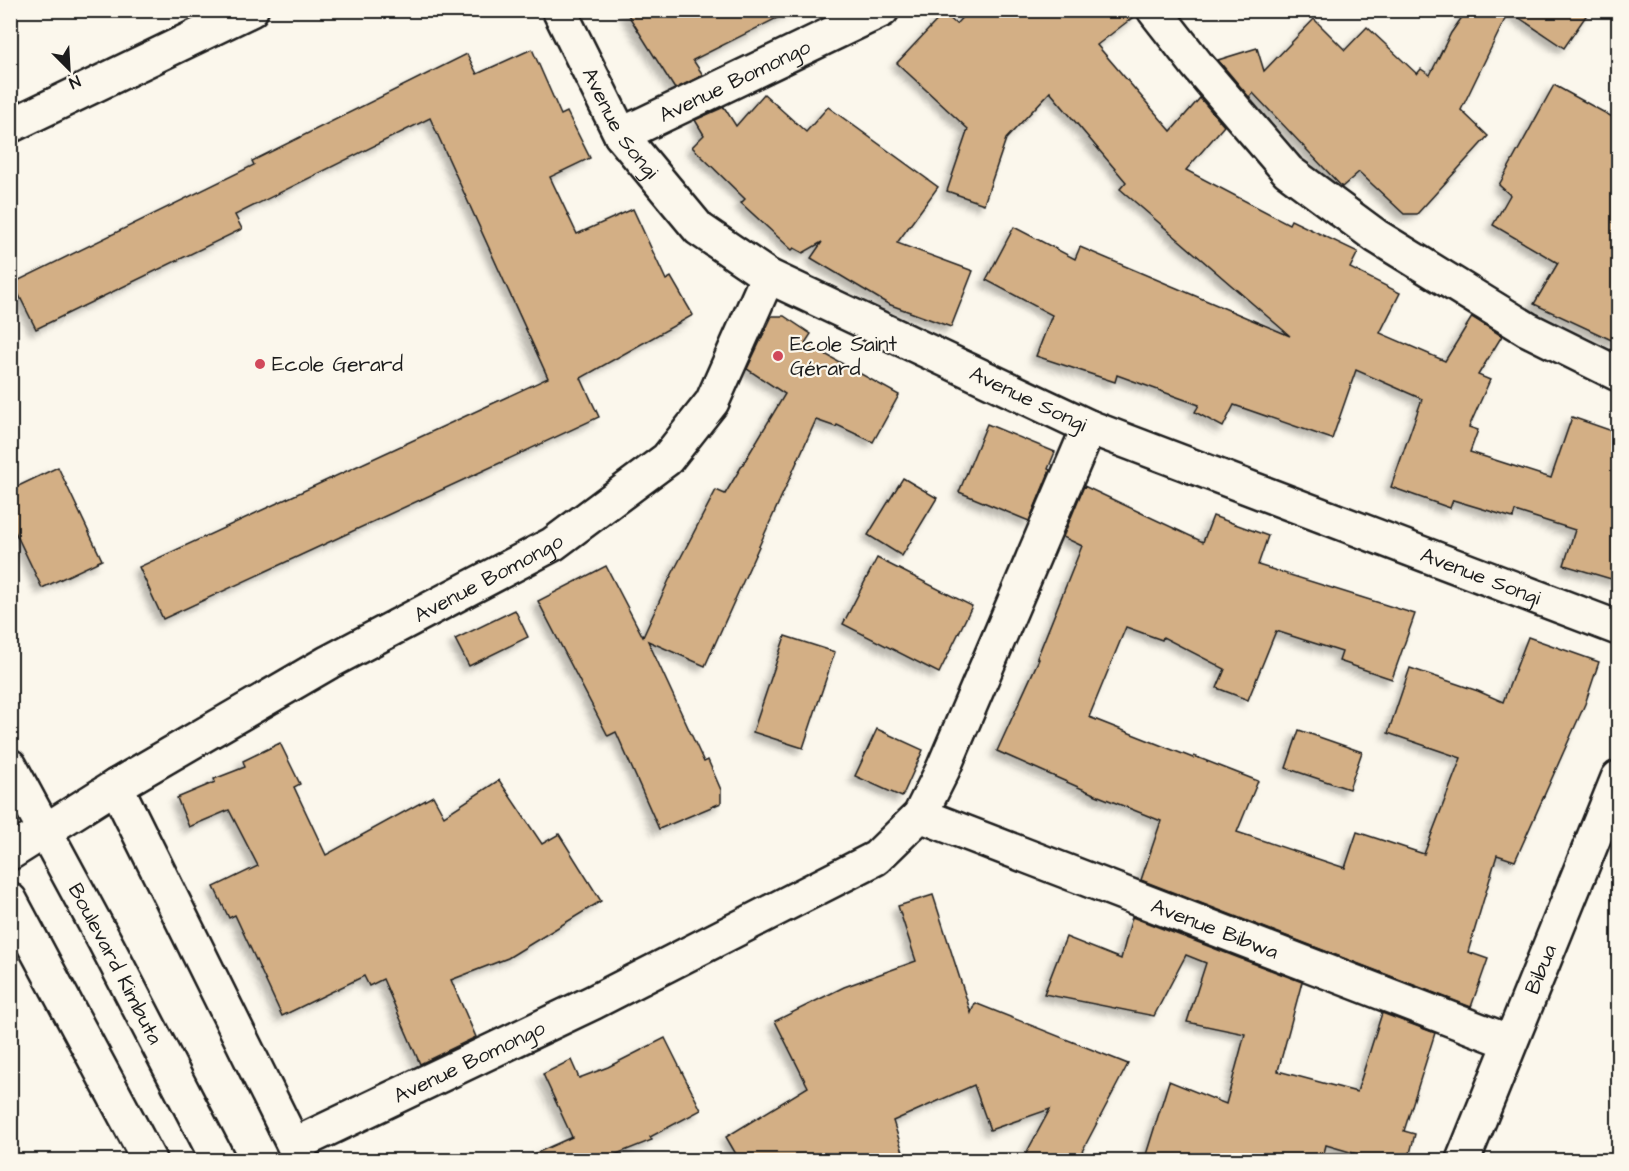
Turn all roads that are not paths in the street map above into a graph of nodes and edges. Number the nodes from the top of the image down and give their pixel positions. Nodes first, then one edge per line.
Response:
1 (251, 10) edge
2 (559, 10) edge
3 (882, 10) edge
4 (1154, 10) edge
5 (10, 126) edge
6 (621, 135) junction
7 (768, 276) junction
8 (1618, 374) edge
9 (1089, 427) junction
10 (1618, 628) edge
11 (10, 766) edge
12 (1618, 778) edge
13 (116, 786) junction
14 (920, 815) junction
15 (47, 832) junction
16 (10, 853) edge
17 (10, 900) edge
18 (1510, 1042) junction
19 (298, 1153) edge
20 (148, 1161) edge
21 (218, 1161) edge
22 (1463, 1161) edge

1 - 5 street
2 - 6 street, Avenue Songi
3 - 6 street, Avenue Bomongo
4 - 8 street
6 - 7 street, Avenue Songi
7 - 9 street, Avenue Songi
7 - 13 street, Avenue Bomongo
9 - 10 street, Avenue Songi
9 - 14 street, Avenue Bomongo
11 - 15 street, Boulevard Kimbuta
12 - 18 street, Bibua
13 - 15 street, Avenue Bomongo
13 - 19 street
14 - 18 street, Avenue Bibwa
14 - 19 street, Avenue Bomongo
15 - 16 street, Avenue Bomongo
15 - 21 street, Boulevard Kimbuta
17 - 20 street
18 - 22 street, Bibua

